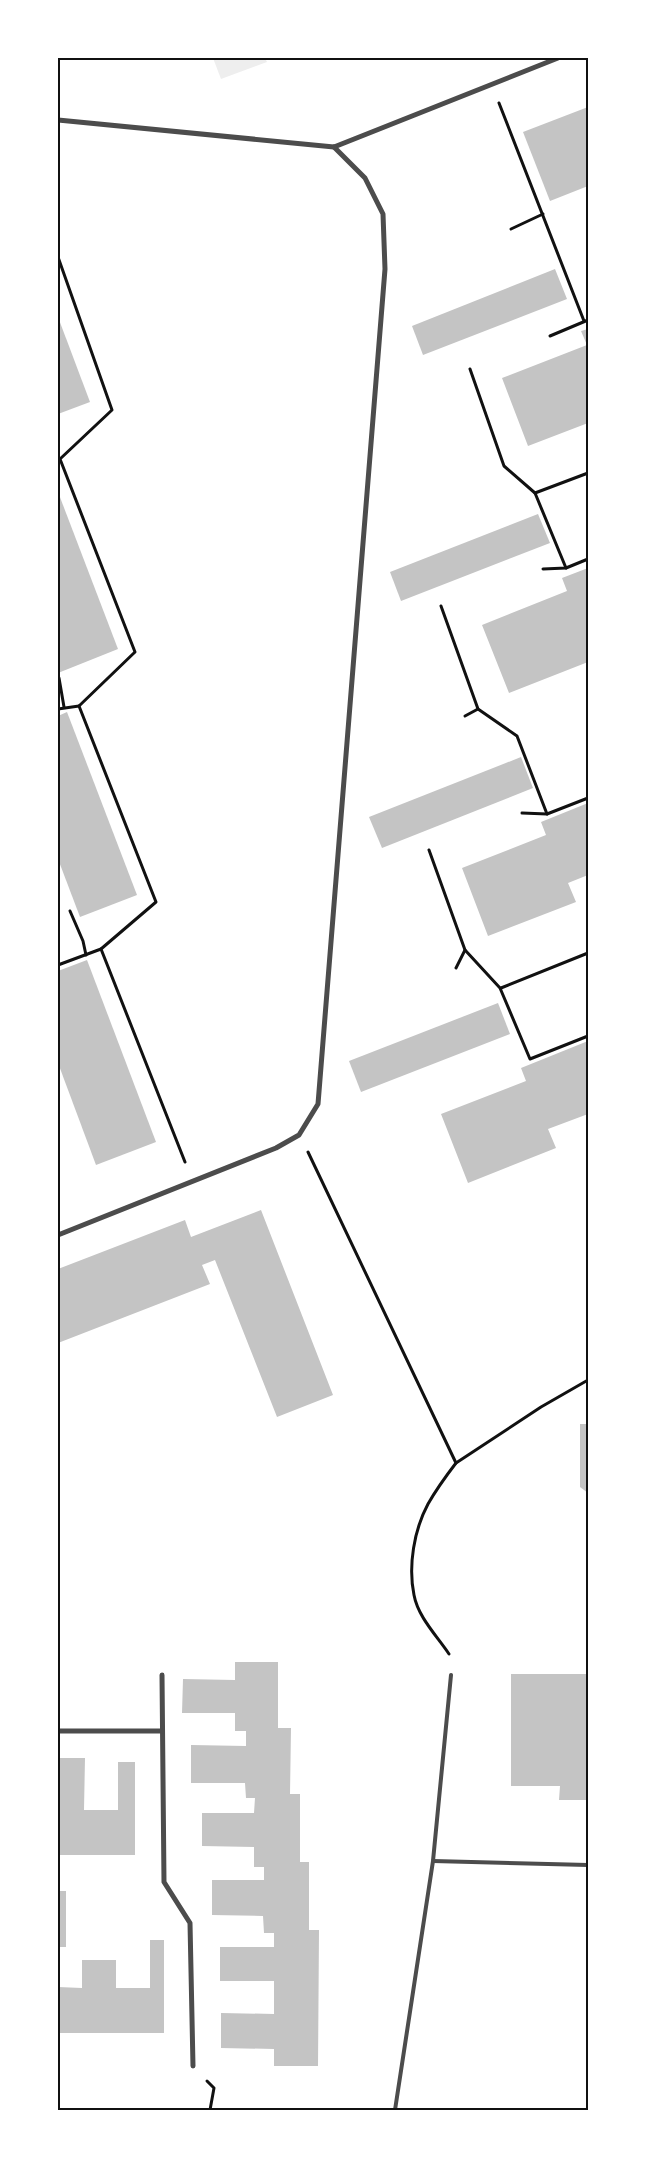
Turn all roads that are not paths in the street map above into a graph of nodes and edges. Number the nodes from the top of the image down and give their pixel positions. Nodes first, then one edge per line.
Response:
1 (558, 58) edge
2 (58, 120) edge
3 (334, 147) junction
4 (58, 1235) edge
5 (162, 1675) dead end
6 (450, 1675) road end
7 (58, 1731) edge
8 (162, 1731) junction
9 (433, 1861) junction
10 (588, 1865) edge
11 (193, 2066) road end
12 (395, 2110) edge

1 - 3 street
2 - 3 street
3 - 4 street
5 - 8 street
6 - 9 lane
7 - 8 street
8 - 11 street
9 - 10 lane
9 - 12 lane

